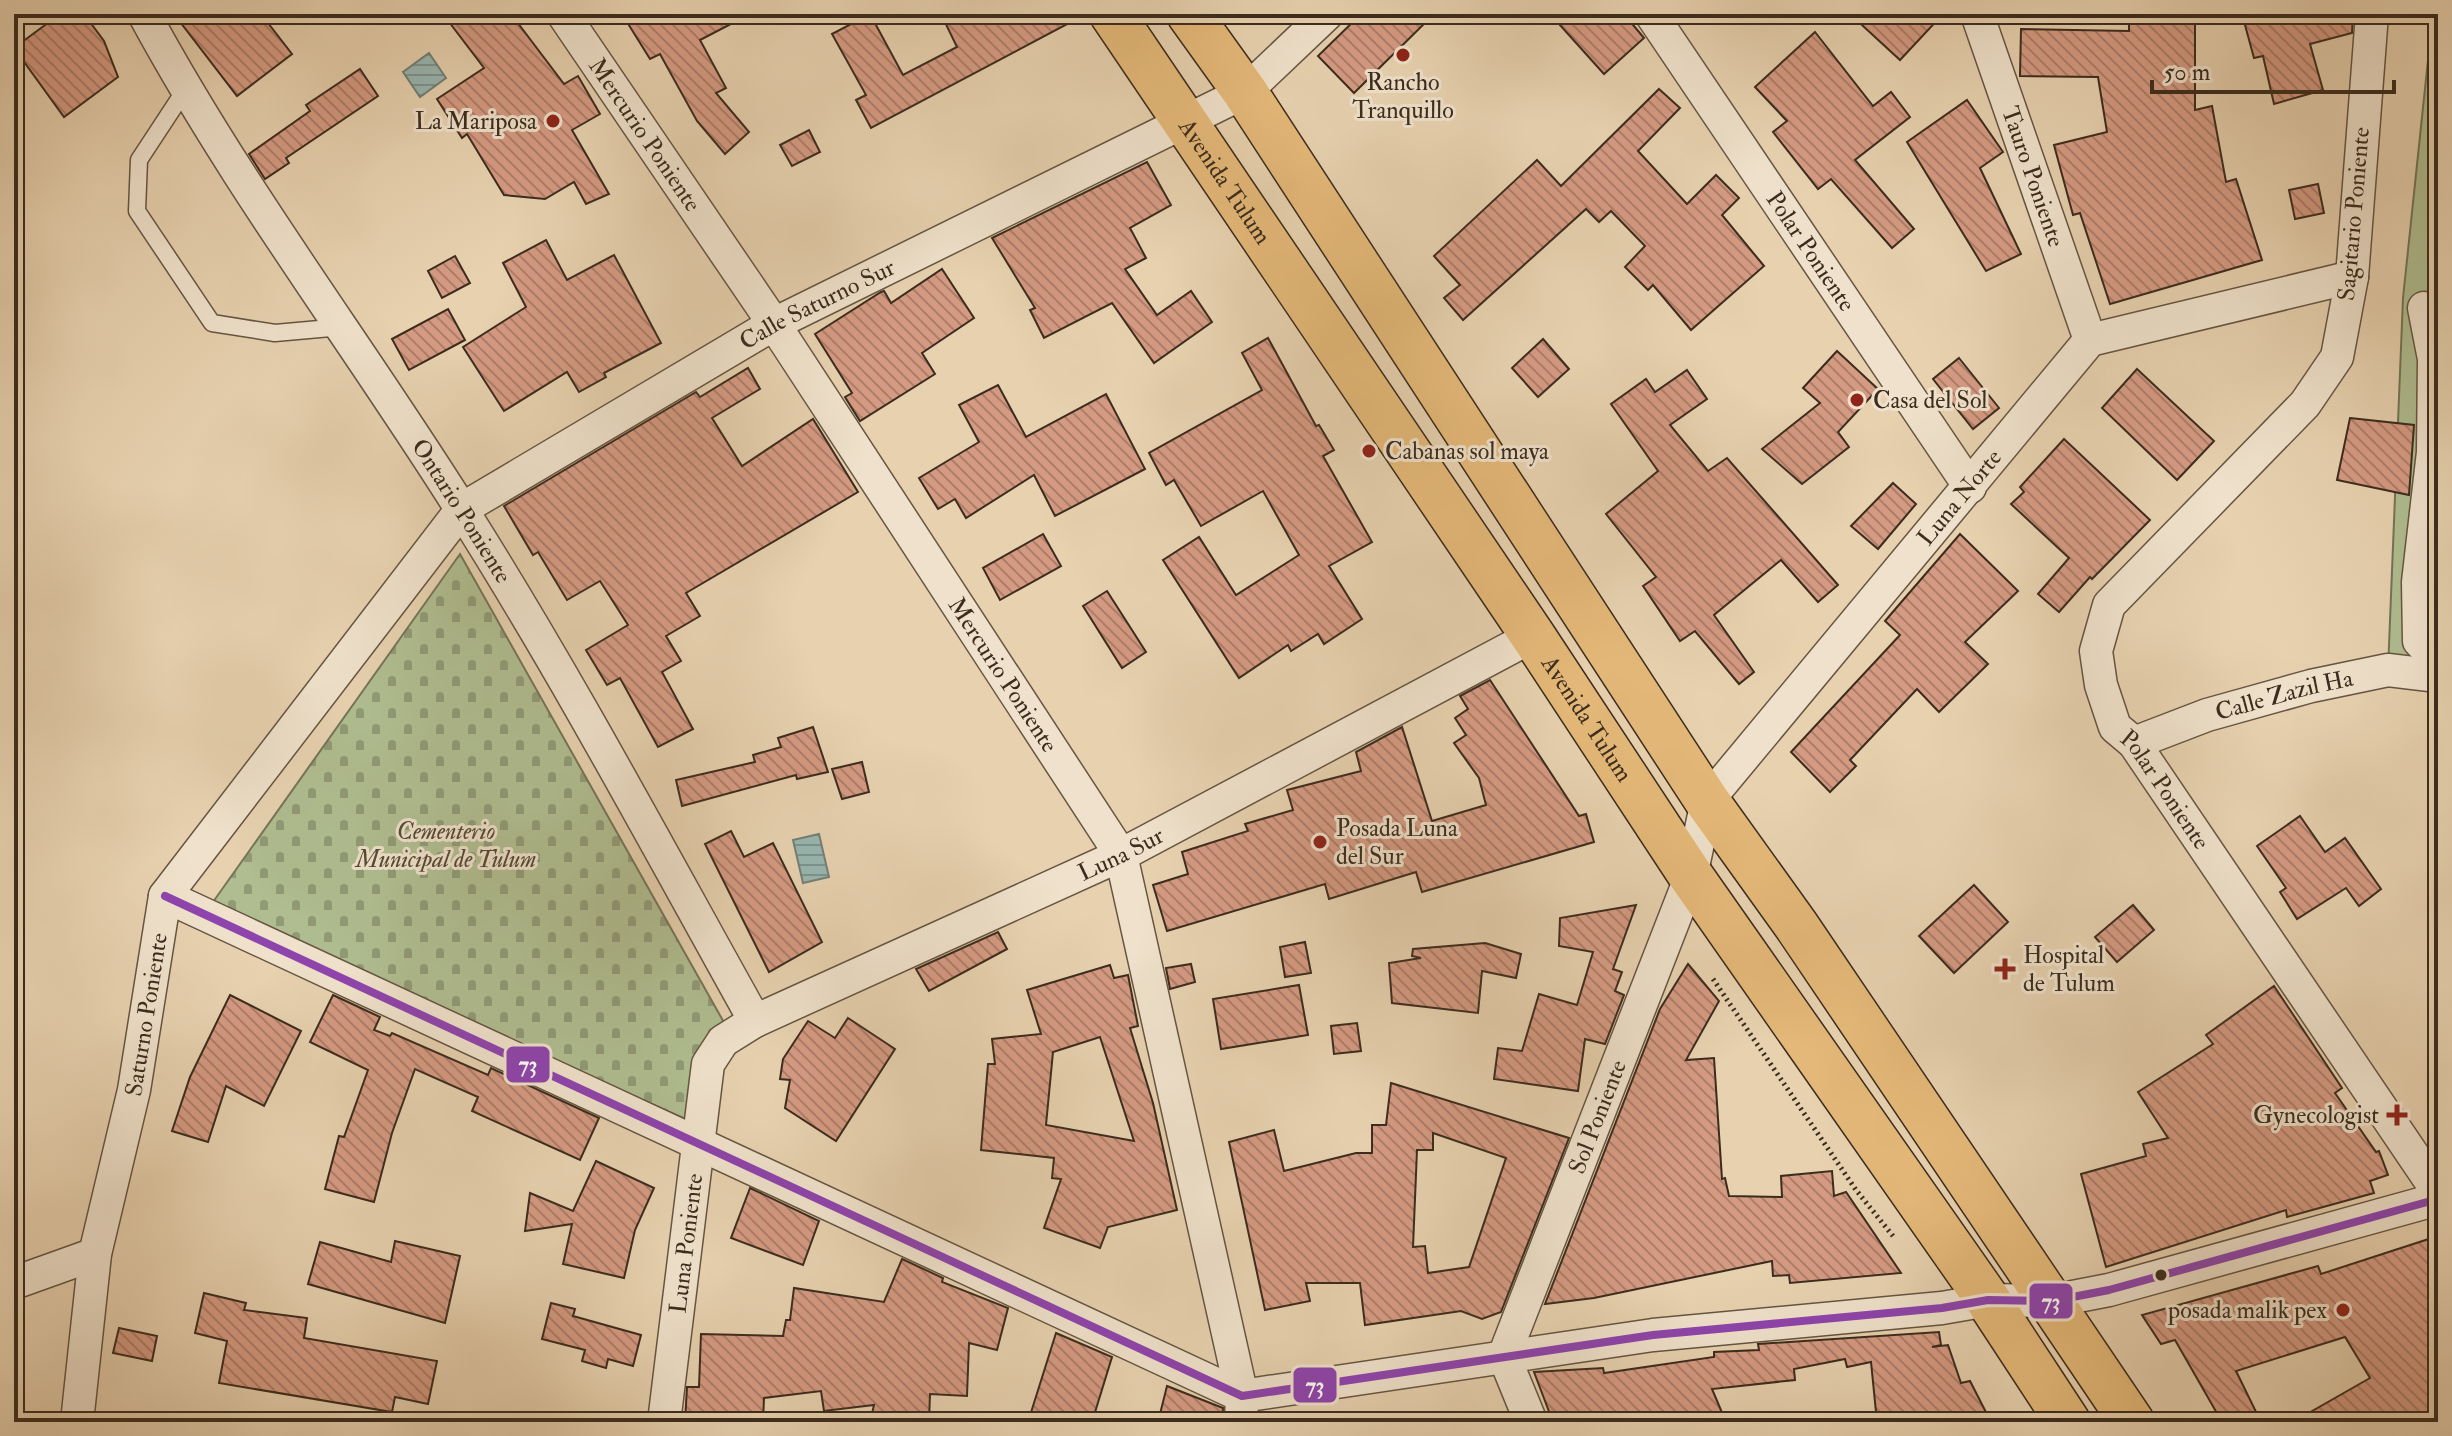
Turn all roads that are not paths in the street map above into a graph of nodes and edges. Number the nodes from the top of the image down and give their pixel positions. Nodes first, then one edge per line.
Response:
1 (144, 14) edge
2 (563, 14) edge
3 (1112, 14) edge
4 (1189, 14) edge
5 (1327, 14) edge
6 (1651, 14) edge
7 (1977, 14) edge
8 (2372, 14) edge
9 (185, 90) junction
10 (1245, 92) junction
11 (1185, 122) junction
12 (2352, 277) junction
13 (2424, 308) dead end
14 (774, 324) junction
15 (342, 327) junction
16 (2090, 340) junction
17 (2305, 404) joint
18 (1970, 487) junction
19 (462, 509) junction
20 (1533, 636) junction
21 (2438, 657) edge
22 (2438, 676) edge
23 (2134, 743) junction
24 (1707, 801) junction
25 (1121, 855) junction
26 (1691, 876) junction
27 (165, 896) junction
28 (755, 1021) junction
29 (708, 1064) joint
30 (699, 1144) junction
31 (2438, 1192) edge
32 (2438, 1199) edge
33 (95, 1254) junction
34 (14, 1283) edge
35 (1988, 1300) junction
36 (2052, 1301) junction
37 (1504, 1356) junction
38 (1242, 1409) edge
39 (77, 1422) edge
40 (664, 1422) edge
41 (1531, 1422) edge
42 (2068, 1422) edge
43 (2132, 1422) edge

1 - 9 street, Ontario Poniente
2 - 14 street, Mercurio Poniente
3 - 11 main road, Avenida Tulum
4 - 10 main road
5 - 10 street, Calle Saturno Sur
6 - 18 street, Polar Poniente
7 - 16 street, Tauro Poniente
8 - 12 street, Sagitario Poniente
9 - 15 street, Ontario Poniente
9 - 15 lane
10 - 11 street, Calle Saturno Sur
10 - 24 main road
11 - 14 street, Calle Saturno Sur
11 - 20 main road, Avenida Tulum
12 - 16 street
12 - 17 street, Sagitario Poniente
13 - 21 street
14 - 19 street, Calle Saturno Sur
14 - 25 street, Mercurio Poniente
15 - 19 street, Ontario Poniente
16 - 18 street, Luna Norte
17 - 23 street, Polar Poniente
18 - 24 street, Luna Norte
19 - 27 street, Saturno Poniente
19 - 28 street, Ontario Poniente
20 - 25 street, Luna Sur
20 - 26 main road, Avenida Tulum
22 - 23 street, Calle Zazil Ha
23 - 31 street, Polar Poniente
24 - 26 street, Luna Norte
24 - 36 main road
25 - 28 street, Luna Sur
25 - 38 street, Mercurio Poniente
26 - 35 main road, Avenida Tulum
26 - 37 street, Sol Poniente
27 - 30 street
27 - 33 street, Saturno Poniente
28 - 29 street, Luna Sur
29 - 30 street, Luna Poniente
30 - 38 street
30 - 40 street, Luna Poniente
32 - 36 street
33 - 34 street
33 - 39 street, Saturno Poniente
35 - 36 street
35 - 37 street
35 - 42 main road, Avenida Tulum
36 - 43 main road
37 - 38 street
37 - 41 street

